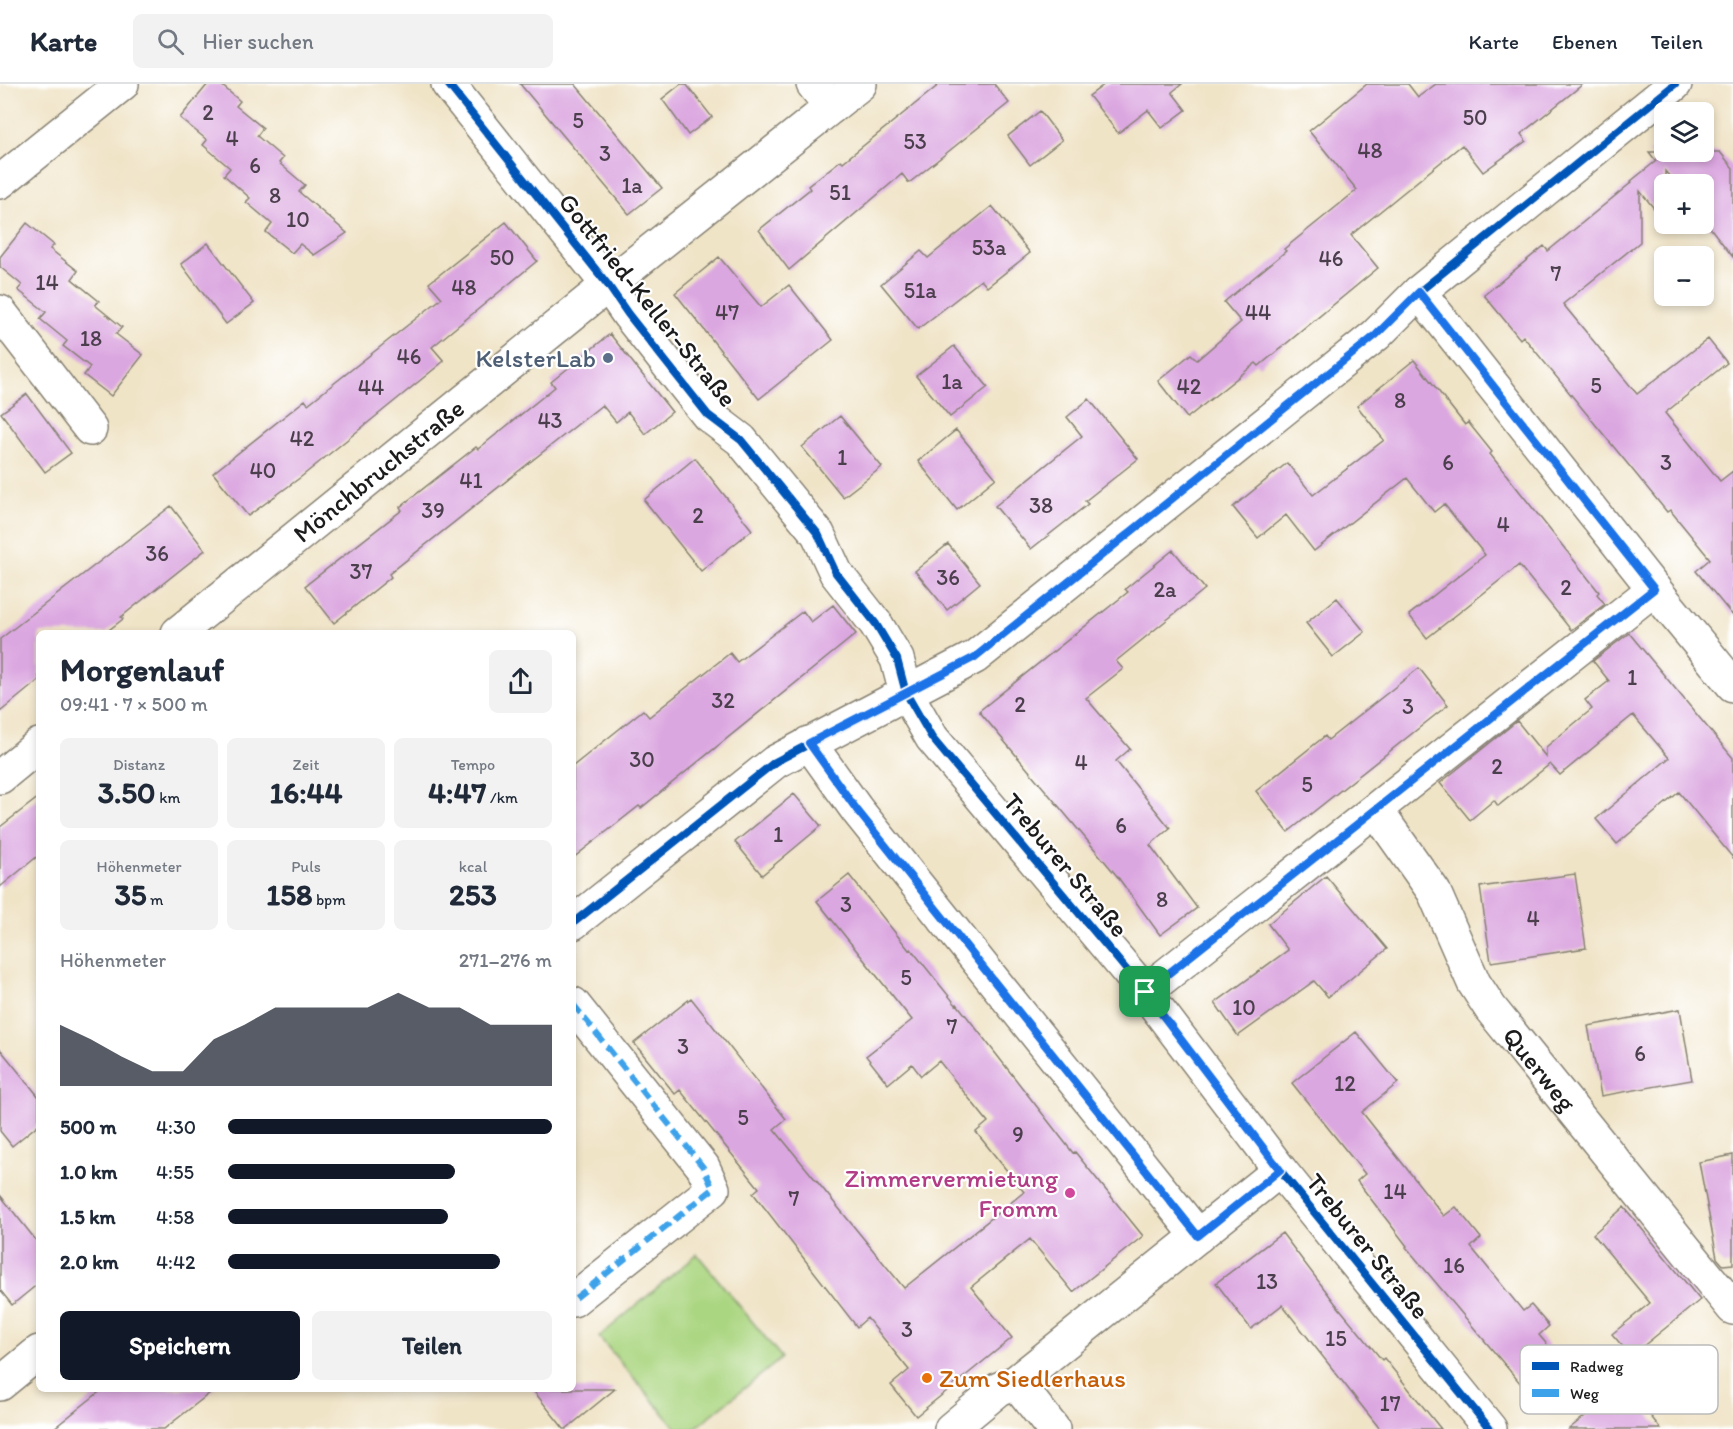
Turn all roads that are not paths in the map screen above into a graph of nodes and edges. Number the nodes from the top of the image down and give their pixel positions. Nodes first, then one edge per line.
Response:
1 (122, 84) edge
2 (448, 84) edge
3 (860, 84) edge
4 (1675, 84) edge
5 (822, 96) edge
6 (0, 182) edge
7 (608, 285) junction
8 (1419, 292) junction
9 (0, 312) edge
10 (90, 429) dead end
11 (1654, 589) junction
12 (182, 630) edge
13 (1733, 685) edge
14 (906, 693) junction
15 (809, 743) junction
16 (36, 747) edge
17 (0, 777) edge
18 (1376, 810) junction
19 (576, 921) edge
20 (1145, 992) junction
21 (576, 1008) edge
22 (1280, 1170) junction
23 (1198, 1236) junction
24 (576, 1298) edge
25 (1733, 1308) edge
26 (36, 1354) edge
27 (1016, 1382) junction
28 (0, 1384) edge
29 (951, 1429) edge
30 (1053, 1429) edge
31 (1490, 1429) edge

1 - 6 street
2 - 7 street, Gottfried-Keller-Straße
3 - 5 street, Mönchbruchstraße
4 - 8 street
5 - 7 street, Mönchbruchstraße
7 - 12 street, Mönchbruchstraße
7 - 14 street, Gottfried-Keller-Straße
8 - 11 street
8 - 14 street
9 - 10 street
11 - 13 street
11 - 18 street
14 - 15 street
14 - 20 street, Treburer Straße
15 - 19 street
15 - 23 street
16 - 17 street
18 - 20 street
18 - 25 street, Querweg
20 - 22 street, Treburer Straße
21 - 24 street
22 - 23 street
22 - 31 street, Treburer Straße
23 - 27 street
26 - 28 street
27 - 29 street
27 - 30 street

